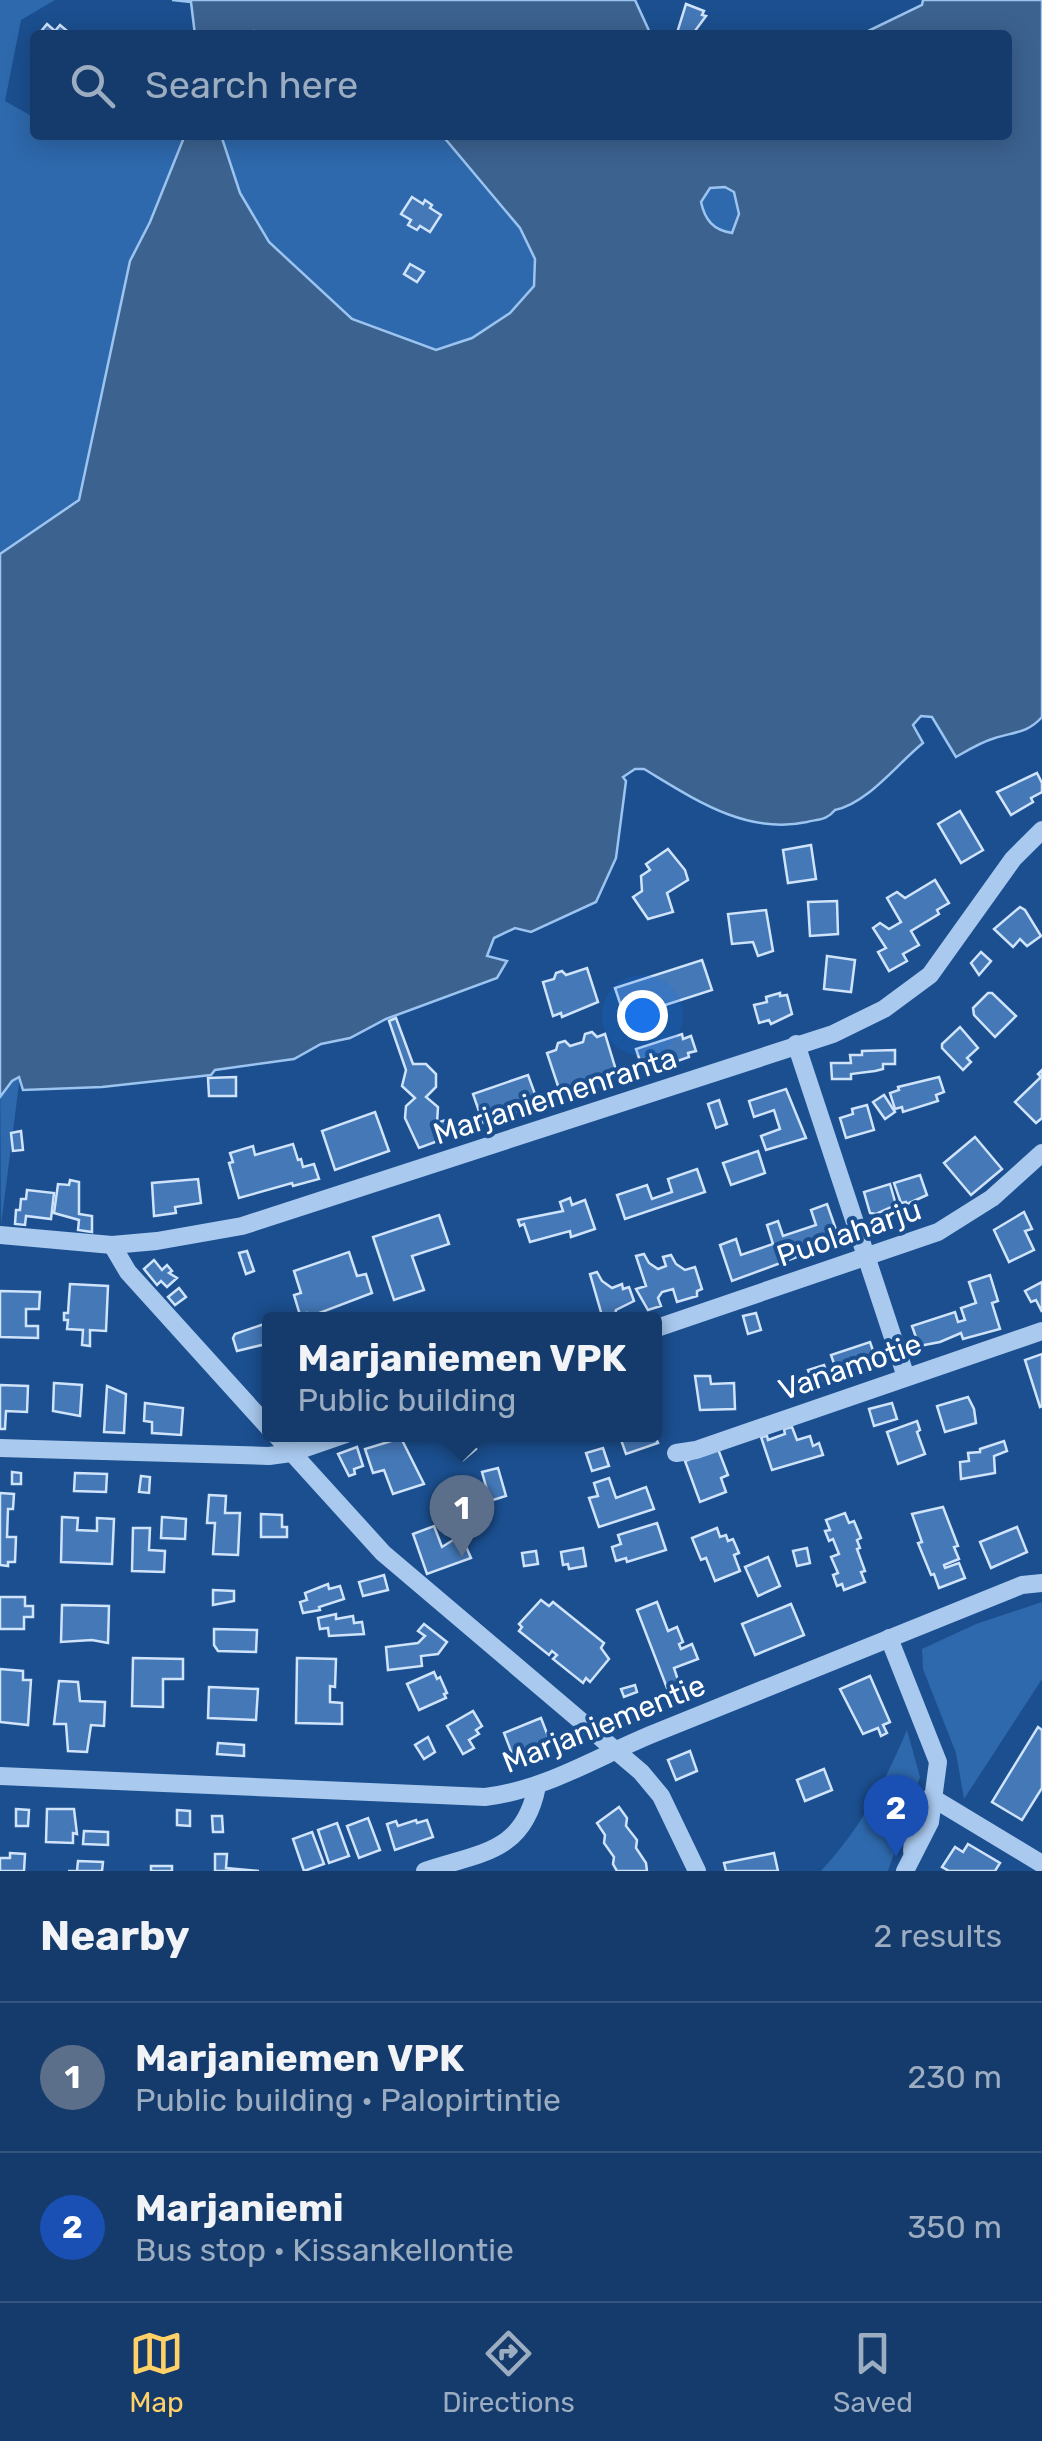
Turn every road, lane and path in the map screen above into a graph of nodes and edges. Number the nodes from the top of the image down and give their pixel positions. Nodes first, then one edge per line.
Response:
1 (1042, 830) edge
2 (796, 1044) junction
3 (1042, 1152) edge
4 (0, 1235) edge
5 (112, 1245) junction
6 (866, 1257) junction
7 (662, 1326) edge
8 (1042, 1330) edge
9 (906, 1377) junction
10 (262, 1419) edge
11 (282, 1442) edge
12 (323, 1442) edge
13 (0, 1448) edge
14 (676, 1452) dead end
15 (291, 1453) junction
16 (1037, 1580) edge
17 (888, 1638) junction
18 (616, 1749) junction
19 (0, 1776) edge
20 (537, 1786) junction
21 (932, 1797) junction
22 (1042, 1864) edge
23 (425, 1871) edge
24 (697, 1871) edge
25 (905, 1871) edge

1 - 2 street, Marjaniemenranta
2 - 5 street, Marjaniemenranta
2 - 6 street
3 - 6 street, Puolaharju
4 - 5 street, Marjaniemenranta
5 - 10 street
6 - 7 street, Puolaharju
6 - 9 street
8 - 9 street, Vanamotie
9 - 14 street, Vanamotie
11 - 15 street
12 - 15 street
13 - 15 street
15 - 18 street
16 - 17 street, Marjaniementie
17 - 18 street, Marjaniementie
17 - 21 street
18 - 20 street, Marjaniementie
18 - 24 street
19 - 20 street, Marjaniementie
20 - 23 street
21 - 22 street
21 - 25 street

